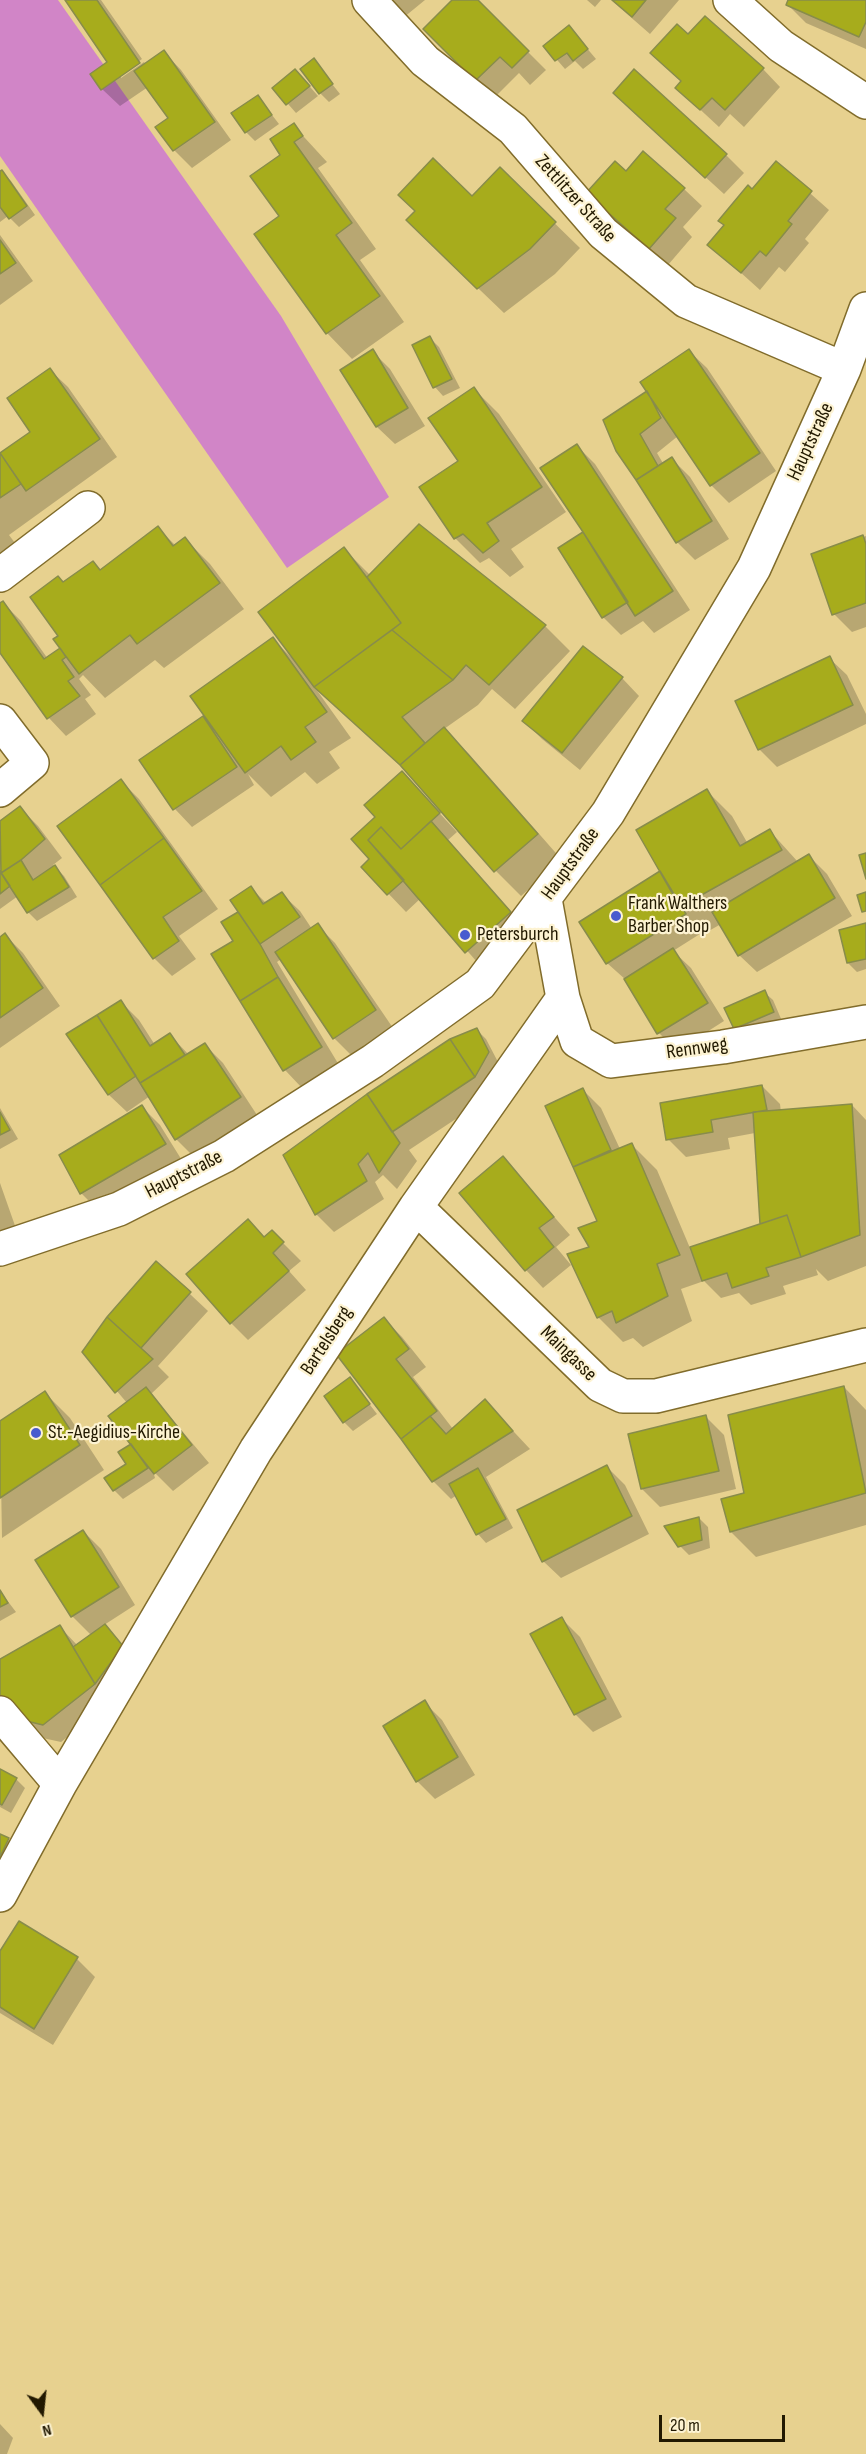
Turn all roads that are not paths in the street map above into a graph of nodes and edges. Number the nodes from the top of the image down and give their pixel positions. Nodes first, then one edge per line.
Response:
1 (369, 0) edge
2 (730, 0) edge
3 (866, 102) edge
4 (866, 309) edge
5 (844, 369) junction
6 (88, 508) dead end
7 (0, 575) edge
8 (0, 721) edge
9 (0, 790) edge
10 (545, 899) junction
11 (563, 998) junction
12 (866, 1022) edge
13 (416, 1207) junction
14 (0, 1250) edge
15 (866, 1345) edge
16 (0, 1713) edge
17 (60, 1784) junction
18 (0, 1895) edge

1 - 5 street, Zettlitzer Straße
2 - 3 street
4 - 5 street, Hauptstraße
5 - 10 street, Hauptstraße
6 - 7 street
8 - 9 street
10 - 11 street
10 - 14 street, Hauptstraße
11 - 12 street, Rennweg
11 - 13 street, Bartelsberg
13 - 15 street, Maingasse
13 - 17 street, Bartelsberg
16 - 17 street
17 - 18 street, Bartelsberg

